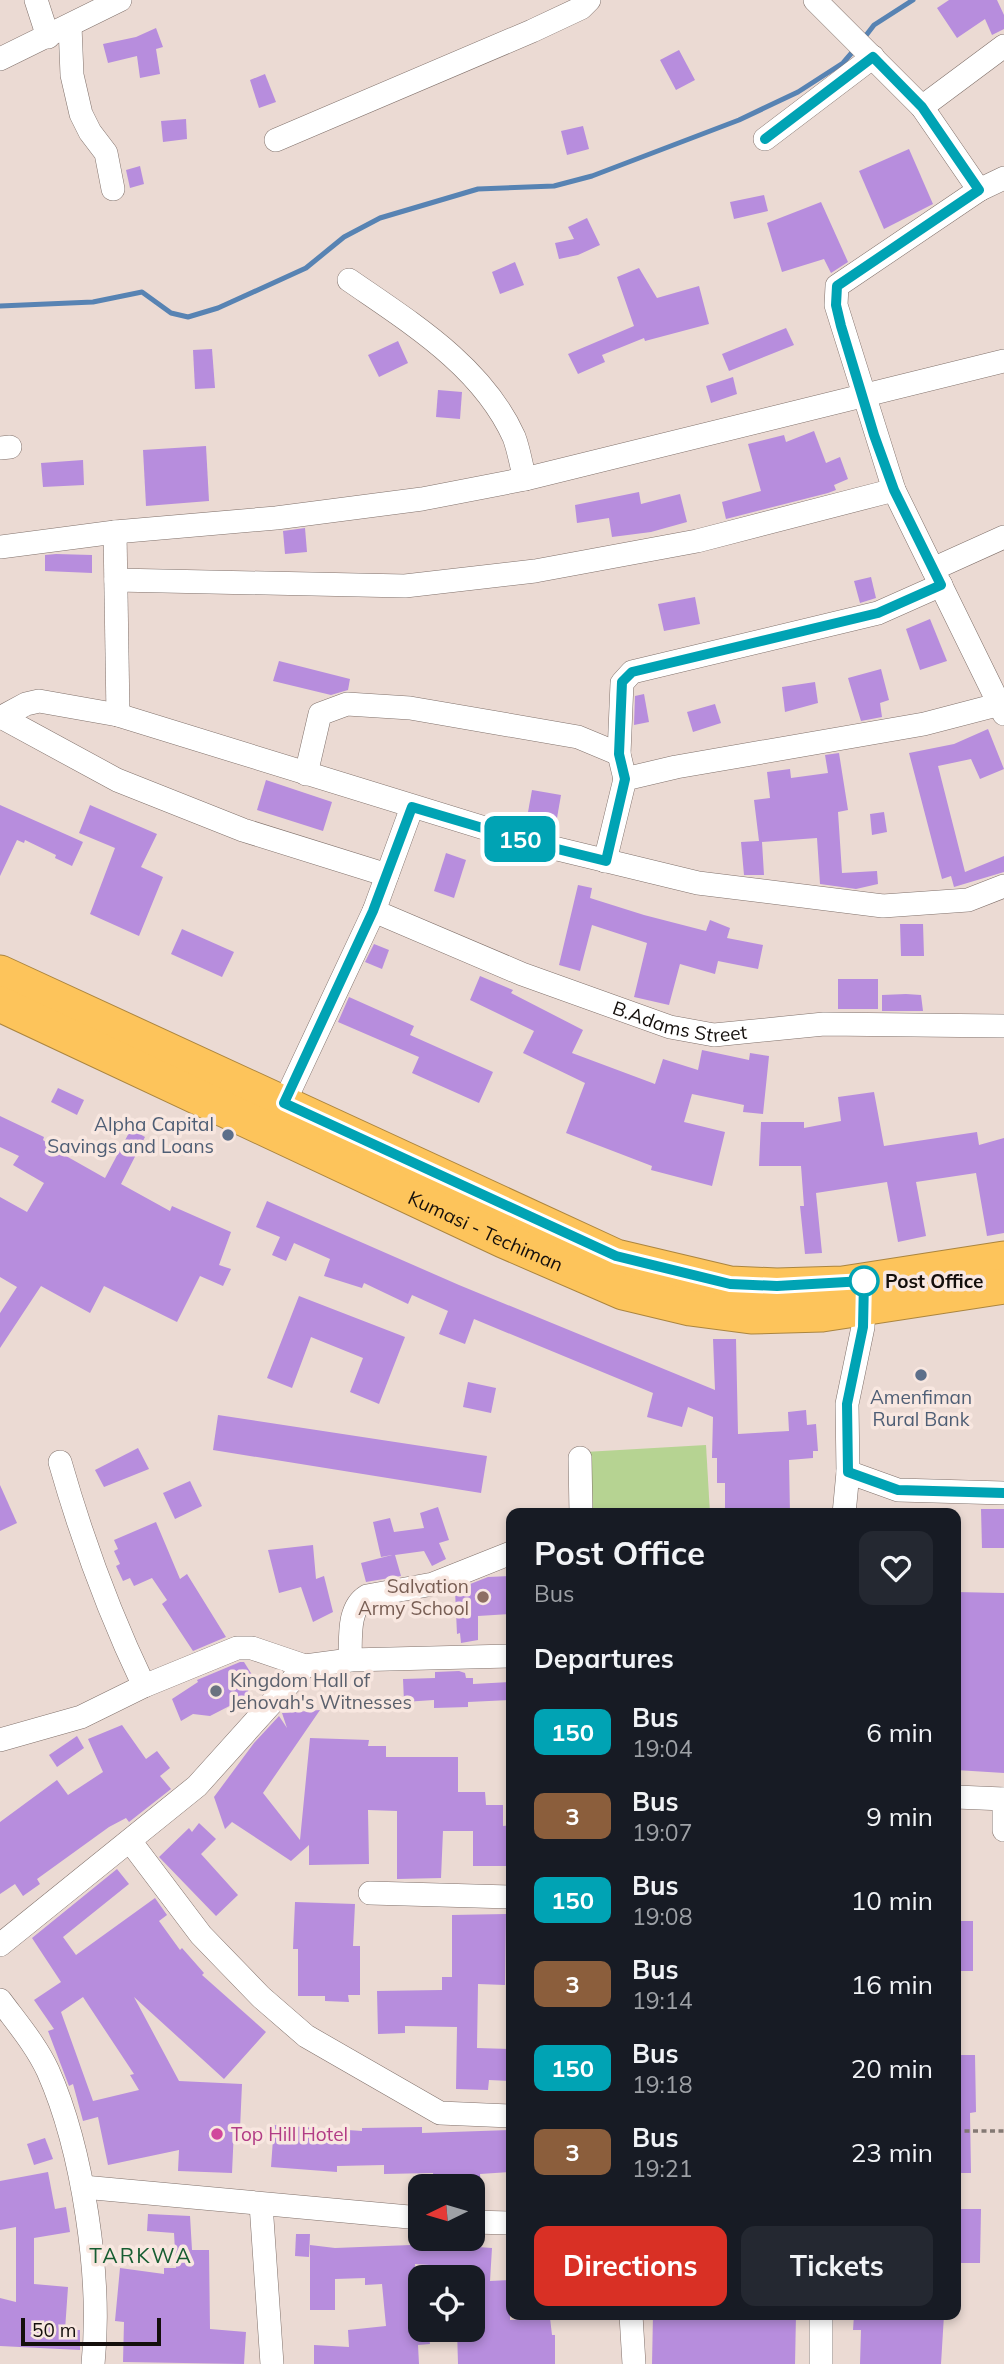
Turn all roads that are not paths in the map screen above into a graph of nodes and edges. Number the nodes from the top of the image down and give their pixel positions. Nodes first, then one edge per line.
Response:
1 (36, 0) edge
2 (120, 0) edge
3 (589, 0) edge
4 (815, 0) edge
5 (70, 26) junction
6 (48, 37) junction
7 (1004, 46) edge
8 (870, 54) junction
9 (0, 59) edge
10 (922, 107) junction
11 (765, 139) dead end
12 (276, 140) dead end
13 (1004, 178) edge
14 (113, 189) dead end
15 (979, 190) junction
16 (349, 280) dead end
17 (1004, 361) edge
18 (862, 395) junction
19 (525, 479) junction
20 (894, 490) junction
21 (115, 532) junction
22 (1004, 537) edge
23 (0, 547) edge
24 (937, 577) junction
25 (116, 580) junction
26 (1003, 707) edge
27 (118, 715) junction
28 (1, 718) edge
29 (619, 754) junction
30 (306, 774) junction
31 (625, 779) junction
32 (412, 807) junction
33 (606, 861) junction
34 (387, 876) junction
35 (1004, 886) edge
36 (373, 911) junction
37 (0, 973) edge
38 (0, 1004) edge
39 (1004, 1026) edge
40 (284, 1103) junction
41 (1004, 1259) edge
42 (1004, 1286) edge
43 (864, 1295) junction
44 (580, 1458) dead end
45 (60, 1462) dead end
46 (848, 1472) junction
47 (1004, 1493) edge
48 (581, 1508) edge
49 (845, 1508) edge
50 (506, 1555) edge
51 (506, 1656) edge
52 (350, 1660) junction
53 (305, 1666) junction
54 (144, 1686) junction
55 (0, 1740) edge
56 (961, 1797) edge
57 (1004, 1799) edge
58 (1004, 1830) edge
59 (130, 1842) junction
60 (370, 1893) dead end
61 (506, 1897) edge
62 (0, 1945) edge
63 (0, 2000) edge
64 (506, 2116) edge
65 (83, 2187) junction
66 (261, 2204) junction
67 (408, 2217) edge
68 (485, 2222) edge
69 (506, 2223) edge
70 (631, 2320) edge
71 (821, 2320) edge
72 (93, 2364) edge
73 (272, 2364) edge
74 (634, 2364) edge
75 (821, 2364) edge

1 - 6 street
2 - 5 street
3 - 12 street
4 - 8 street
5 - 6 street
5 - 14 street
6 - 9 street
7 - 10 street
8 - 10 street
8 - 11 street
10 - 15 street
13 - 15 street
15 - 18 street
16 - 19 street
17 - 18 street
18 - 19 street
18 - 20 street
19 - 21 street
20 - 24 street
20 - 25 street
21 - 23 street
21 - 25 street
22 - 24 street
24 - 26 street
24 - 29 street
25 - 27 street
26 - 31 street
27 - 28 street
27 - 30 street
28 - 34 street
29 - 30 street
29 - 31 street
30 - 32 street
31 - 33 street
32 - 33 street
32 - 34 street
33 - 35 street
34 - 36 street
36 - 39 street, B.Adams Street
36 - 40 street
37 - 40 highway
38 - 43 highway, Kumasi - Techiman
40 - 43 highway
41 - 43 highway
42 - 43 highway, Kumasi - Techiman
43 - 46 street
44 - 48 street
45 - 54 street
46 - 47 street
46 - 49 street
50 - 52 street
51 - 52 street
52 - 53 street
53 - 54 street
53 - 59 street
54 - 55 street
56 - 57 street
57 - 58 street
59 - 62 street
59 - 64 street
60 - 61 street
63 - 65 street
65 - 66 street
65 - 72 street
66 - 67 street
66 - 73 street
68 - 69 street
70 - 74 street
71 - 75 street

